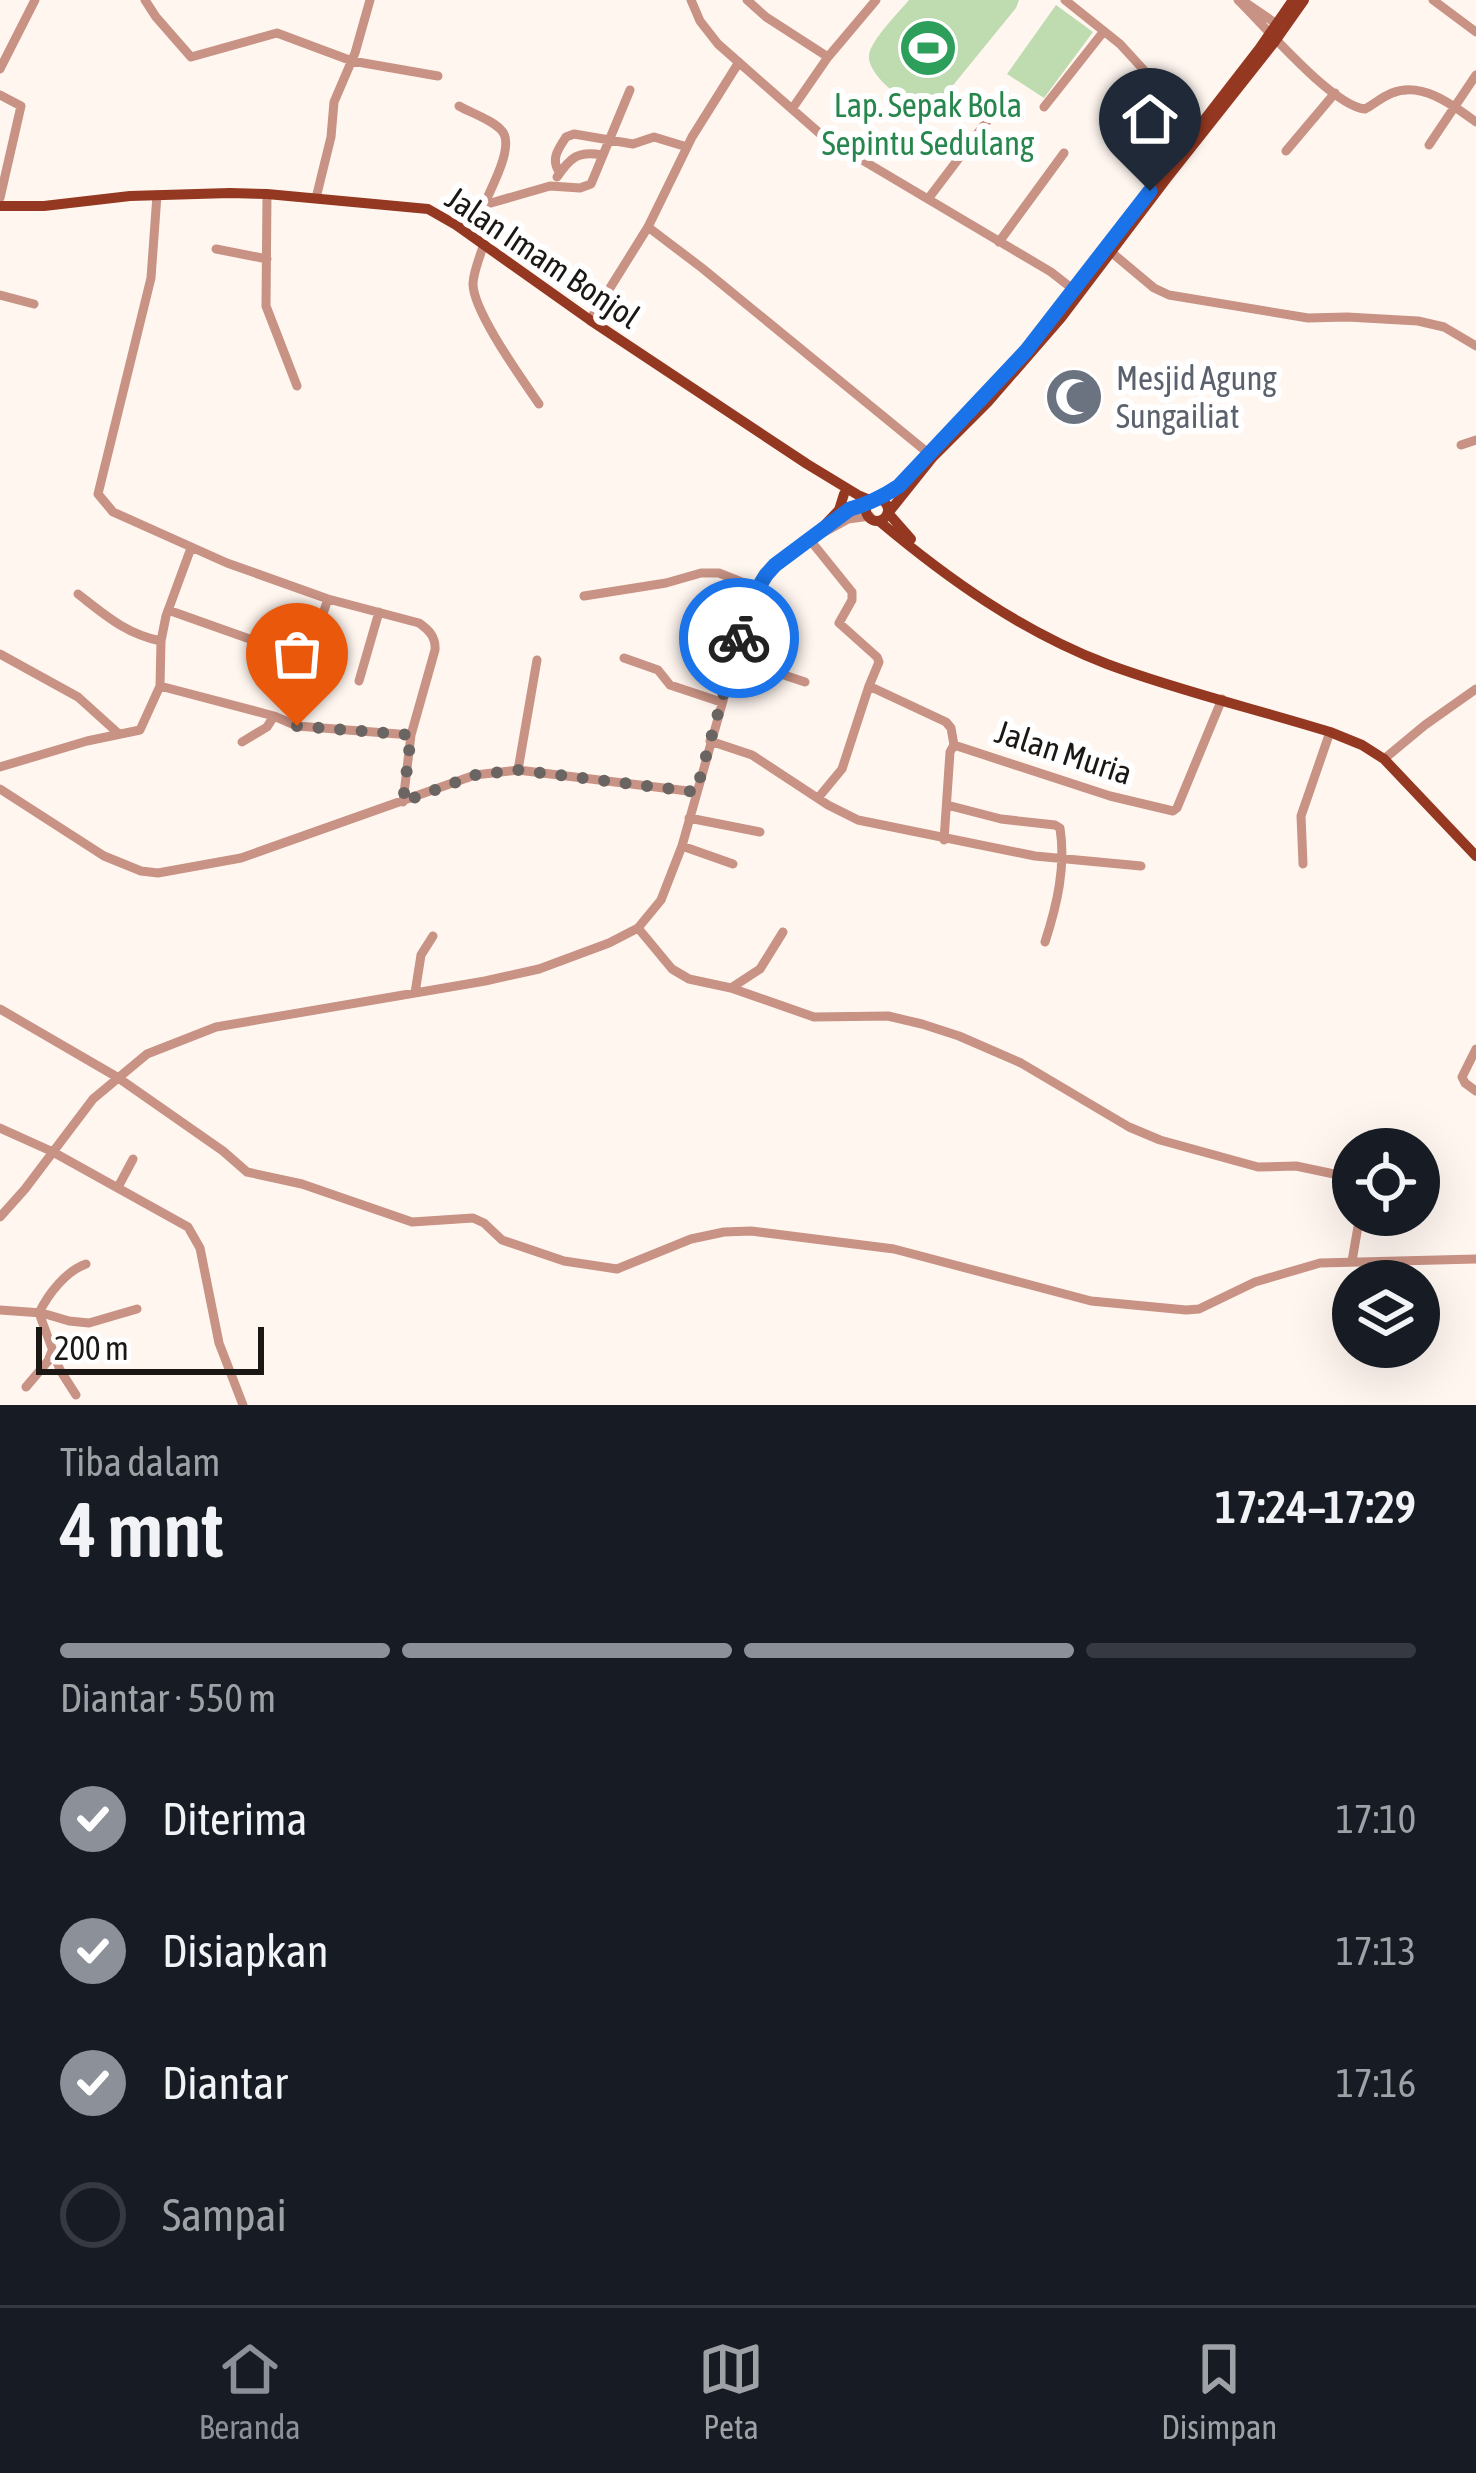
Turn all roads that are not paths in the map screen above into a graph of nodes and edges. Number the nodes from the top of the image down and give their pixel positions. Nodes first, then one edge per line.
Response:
1 (35, 0) edge
2 (145, 0) edge
3 (370, 0) edge
4 (691, 0) edge
5 (747, 0) edge
6 (856, 0) edge
7 (1065, 0) edge
8 (1240, 0) edge
9 (1293, 0) edge
10 (1304, 0) edge
11 (1432, 0) edge
12 (872, 4) edge
13 (1276, 31) junction
14 (1104, 32) junction
15 (1476, 32) edge
16 (828, 57) junction
17 (352, 62) junction
18 (739, 62) junction
19 (0, 69) edge
20 (1476, 75) edge
21 (438, 76) dead end
22 (630, 90) dead end
23 (1335, 93) junction
24 (0, 95) edge
25 (1006, 96) dead end
26 (459, 106) dead end
27 (1044, 107) dead end
28 (1456, 107) junction
29 (792, 109) junction
30 (1476, 122) edge
31 (1197, 128) junction
32 (608, 140) junction
33 (1429, 145) dead end
34 (686, 147) junction
35 (1286, 151) dead end
36 (1064, 153) dead end
37 (602, 155) junction
38 (560, 173) junction
39 (550, 187) junction
40 (267, 194) junction
41 (157, 195) junction
42 (316, 198) junction
43 (928, 200) junction
44 (0, 202) edge
45 (484, 205) junction
46 (456, 225) junction
47 (648, 227) junction
48 (999, 242) junction
49 (484, 244) junction
50 (216, 250) dead end
51 (1111, 252) junction
52 (267, 259) junction
53 (1074, 290) junction
54 (0, 295) edge
55 (34, 304) dead end
56 (590, 320) junction
57 (1476, 346) edge
58 (296, 386) dead end
59 (538, 404) dead end
60 (1476, 440) edge
61 (1461, 445) dead end
62 (931, 455) junction
63 (807, 464) junction
64 (844, 494) junction
65 (875, 509) junction
66 (814, 536) junction
67 (191, 548) junction
68 (757, 588) junction
69 (78, 593) dead end
70 (584, 596) dead end
71 (328, 599) junction
72 (168, 610) junction
73 (379, 612) junction
74 (161, 641) junction
75 (0, 654) edge
76 (624, 658) dead end
77 (733, 658) junction
78 (537, 660) dead end
79 (359, 681) dead end
80 (805, 682) dead end
81 (160, 686) junction
82 (869, 686) junction
83 (1476, 689) edge
84 (1222, 699) junction
85 (721, 702) junction
86 (274, 716) junction
87 (1330, 732) junction
88 (119, 734) junction
89 (411, 735) junction
90 (710, 741) junction
91 (242, 742) dead end
92 (954, 745) junction
93 (1384, 759) junction
94 (0, 767) edge
95 (518, 770) junction
96 (0, 789) edge
97 (696, 792) junction
98 (818, 798) junction
99 (403, 802) junction
100 (947, 805) junction
101 (689, 818) junction
102 (760, 832) dead end
103 (944, 840) junction
104 (682, 846) junction
105 (1476, 856) edge
106 (1063, 861) junction
107 (733, 864) dead end
108 (1303, 864) dead end
109 (1141, 866) dead end
110 (638, 928) junction
111 (783, 932) dead end
112 (433, 936) dead end
113 (1046, 942) dead end
114 (731, 988) junction
115 (415, 993) junction
116 (0, 1009) edge
117 (1476, 1049) edge
118 (117, 1077) junction
119 (1476, 1091) edge
120 (0, 1128) edge
121 (53, 1152) junction
122 (133, 1159) dead end
123 (1332, 1174) edge
124 (118, 1187) junction
125 (0, 1216) edge
126 (1476, 1259) edge
127 (1440, 1260) edge
128 (1332, 1262) edge
129 (86, 1264) dead end
130 (137, 1309) dead end
131 (0, 1310) edge
132 (38, 1313) junction
133 (52, 1351) junction
134 (26, 1387) dead end
135 (76, 1395) dead end
136 (243, 1405) edge

1 - 19 street
2 - 17 street
3 - 17 street
4 - 18 street
5 - 16 street
6 - 12 street
7 - 14 street
8 - 13 street
9 - 13 main road
10 - 13 main road
11 - 15 street
12 - 16 street
13 - 23 street
13 - 31 main road
13 - 51 main road
14 - 27 street
14 - 31 street
16 - 29 street
17 - 21 street
17 - 42 street
18 - 29 street
18 - 34 street
20 - 28 street
22 - 32 street
23 - 28 street
23 - 35 street
24 - 44 street
25 - 43 street
26 - 45 street
28 - 30 street
28 - 33 street
29 - 43 street
31 - 53 main road
32 - 34 street
32 - 37 street
32 - 38 street
34 - 47 street
36 - 48 street
37 - 38 street
37 - 39 street
38 - 39 street
39 - 45 street
40 - 41 main road, Jalan Imam Bonjol
40 - 42 main road, Jalan Imam Bonjol
40 - 52 street
41 - 44 main road, Jalan Imam Bonjol
41 - 67 street
42 - 46 main road, Jalan Imam Bonjol
43 - 48 street
45 - 46 street
46 - 49 main road, Jalan Imam Bonjol
47 - 56 street
47 - 62 street
48 - 53 street
49 - 56 main road, Jalan Imam Bonjol
49 - 59 street
50 - 52 street
51 - 57 street
51 - 62 main road
52 - 58 street
53 - 62 main road
54 - 55 street
56 - 63 main road, Jalan Imam Bonjol
60 - 61 street
62 - 65 main road
63 - 64 main road, Jalan Imam Bonjol
63 - 65 main road, Jalan Imam Bonjol
64 - 65 main road, Jalan Imam Bonjol
64 - 66 main road
65 - 66 street
65 - 84 main road, Jalan Imam Bonjol
66 - 68 street
66 - 82 street
67 - 71 street
67 - 72 street
68 - 70 street
68 - 77 street
69 - 74 street
71 - 72 street
71 - 73 street
72 - 74 street
73 - 79 street
73 - 89 street
74 - 81 street
75 - 88 street
76 - 85 street
77 - 80 street
77 - 85 street
78 - 95 street
81 - 86 street
81 - 88 street
82 - 92 street
82 - 98 street
83 - 93 street
84 - 87 main road, Jalan Imam Bonjol
84 - 92 street, Jalan Muria
85 - 90 street
86 - 89 street
86 - 91 street
87 - 93 main road, Jalan Imam Bonjol
87 - 108 street
88 - 94 street
89 - 99 street
90 - 97 street
90 - 98 street
92 - 100 street, Jalan Muria
93 - 105 main road, Jalan Imam Bonjol
95 - 97 street
95 - 99 street
96 - 99 street
97 - 101 street
98 - 103 street
100 - 103 street, Jalan Muria
100 - 106 street
101 - 102 street
101 - 104 street
103 - 106 street
104 - 107 street
104 - 110 street
106 - 109 street
106 - 113 street
110 - 114 street
110 - 115 street
111 - 114 street
112 - 115 street
114 - 123 street
115 - 118 street
116 - 118 street
117 - 119 street
118 - 121 street
118 - 128 street
120 - 121 street
121 - 124 street
121 - 125 street
122 - 124 street
124 - 136 street
126 - 127 street
129 - 132 street
130 - 132 street
131 - 132 street
132 - 133 street
133 - 134 street
133 - 135 street

